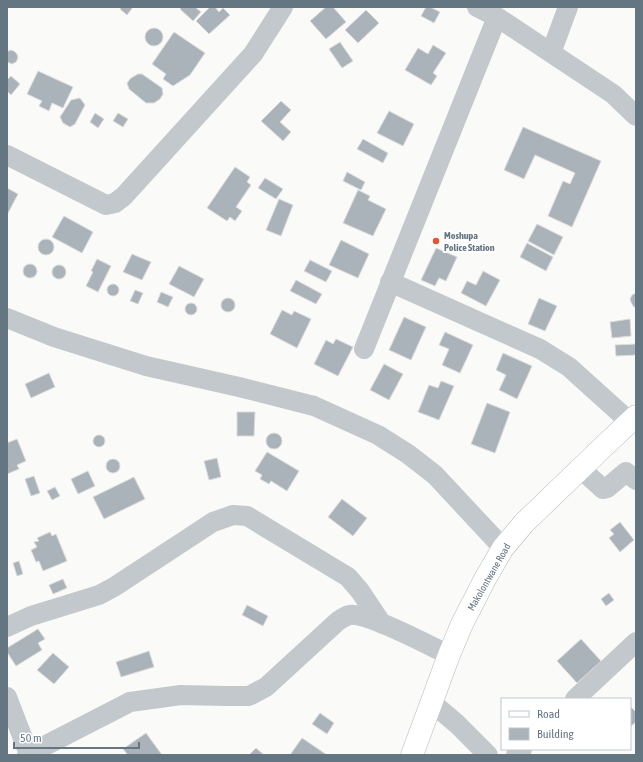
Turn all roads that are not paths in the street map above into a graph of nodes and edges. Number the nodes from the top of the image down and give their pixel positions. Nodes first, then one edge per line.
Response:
1 (283, 7) edge
2 (477, 7) edge
3 (568, 7) edge
4 (498, 17) junction
5 (551, 53) junction
6 (636, 116) edge
7 (7, 155) edge
8 (390, 282) junction
9 (7, 318) edge
10 (364, 349) dead end
11 (633, 419) edge
12 (580, 468) junction
13 (636, 480) edge
14 (503, 548) junction
15 (382, 624) junction
16 (7, 627) edge
17 (636, 642) edge
18 (449, 655) junction
19 (7, 697) edge
20 (576, 698) edge
21 (431, 702) junction
22 (28, 755) edge
23 (412, 755) edge
24 (488, 755) edge

1 - 7 street
2 - 4 street
3 - 5 street
4 - 5 street
4 - 8 street
5 - 6 street
8 - 10 street
8 - 11 street
9 - 14 street
11 - 12 main road, Makolontwane Road
12 - 13 street
12 - 14 main road, Makolontwane Road
14 - 18 main road, Makolontwane Road
15 - 16 street
15 - 18 street
15 - 22 street
17 - 20 street
18 - 21 main road, Makolontwane Road
19 - 22 street
21 - 23 main road, Makolontwane Road
21 - 24 street

